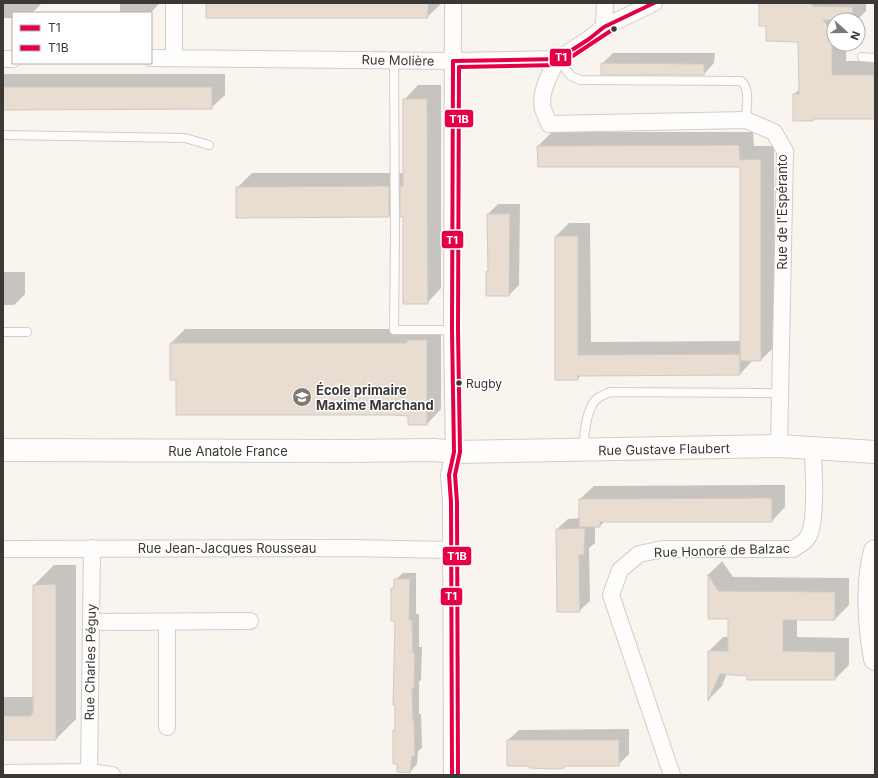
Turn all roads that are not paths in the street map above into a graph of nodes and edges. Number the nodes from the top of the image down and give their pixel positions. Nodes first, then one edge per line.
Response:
1 (174, 3) edge
2 (454, 3) edge
3 (605, 3) edge
4 (654, 3) edge
5 (604, 27) junction
6 (862, 57) dead end
7 (152, 58) edge
8 (174, 58) junction
9 (875, 58) edge
10 (558, 59) junction
11 (394, 60) junction
12 (453, 61) junction
13 (746, 120) junction
14 (3, 135) edge
15 (208, 145) dead end
16 (452, 330) junction
17 (3, 332) edge
18 (27, 332) dead end
19 (779, 394) junction
20 (779, 446) junction
21 (812, 447) junction
22 (3, 450) edge
23 (583, 450) junction
24 (454, 452) junction
25 (875, 452) edge
26 (92, 548) junction
27 (3, 549) edge
28 (451, 550) junction
29 (875, 551) edge
30 (250, 621) dead end
31 (91, 622) junction
32 (167, 622) junction
33 (875, 659) edge
34 (167, 727) dead end
35 (3, 773) edge
36 (89, 774) edge
37 (112, 775) edge
38 (452, 775) edge
39 (672, 775) edge

1 - 8 street
2 - 12 street
3 - 5 street
4 - 5 street
5 - 10 street
6 - 9 lane
7 - 8 street, Rue Molière
8 - 11 street, Rue Molière
10 - 12 street, Rue Molière
10 - 13 lane
10 - 13 street, Rue de l'Espéranto
11 - 12 street, Rue Molière
11 - 16 lane
12 - 16 street
13 - 19 street, Rue de l'Espéranto
14 - 15 lane
16 - 24 street
17 - 18 lane
19 - 20 street, Rue de l'Espéranto
19 - 23 lane
20 - 21 street, Rue Gustave Flaubert
20 - 23 street, Rue Gustave Flaubert
21 - 25 street, Rue Gustave Flaubert
21 - 39 street, Rue Honoré de Balzac
22 - 24 street, Rue Anatole France
23 - 24 street, Rue Gustave Flaubert
24 - 28 street
26 - 27 street, Rue Jean-Jacques Rousseau
26 - 28 street, Rue Jean-Jacques Rousseau
26 - 31 street, Rue Charles Péguy
28 - 38 street
29 - 33 street
30 - 32 street
31 - 32 street
31 - 36 street, Rue Charles Péguy
32 - 34 street
35 - 36 street
36 - 37 street

